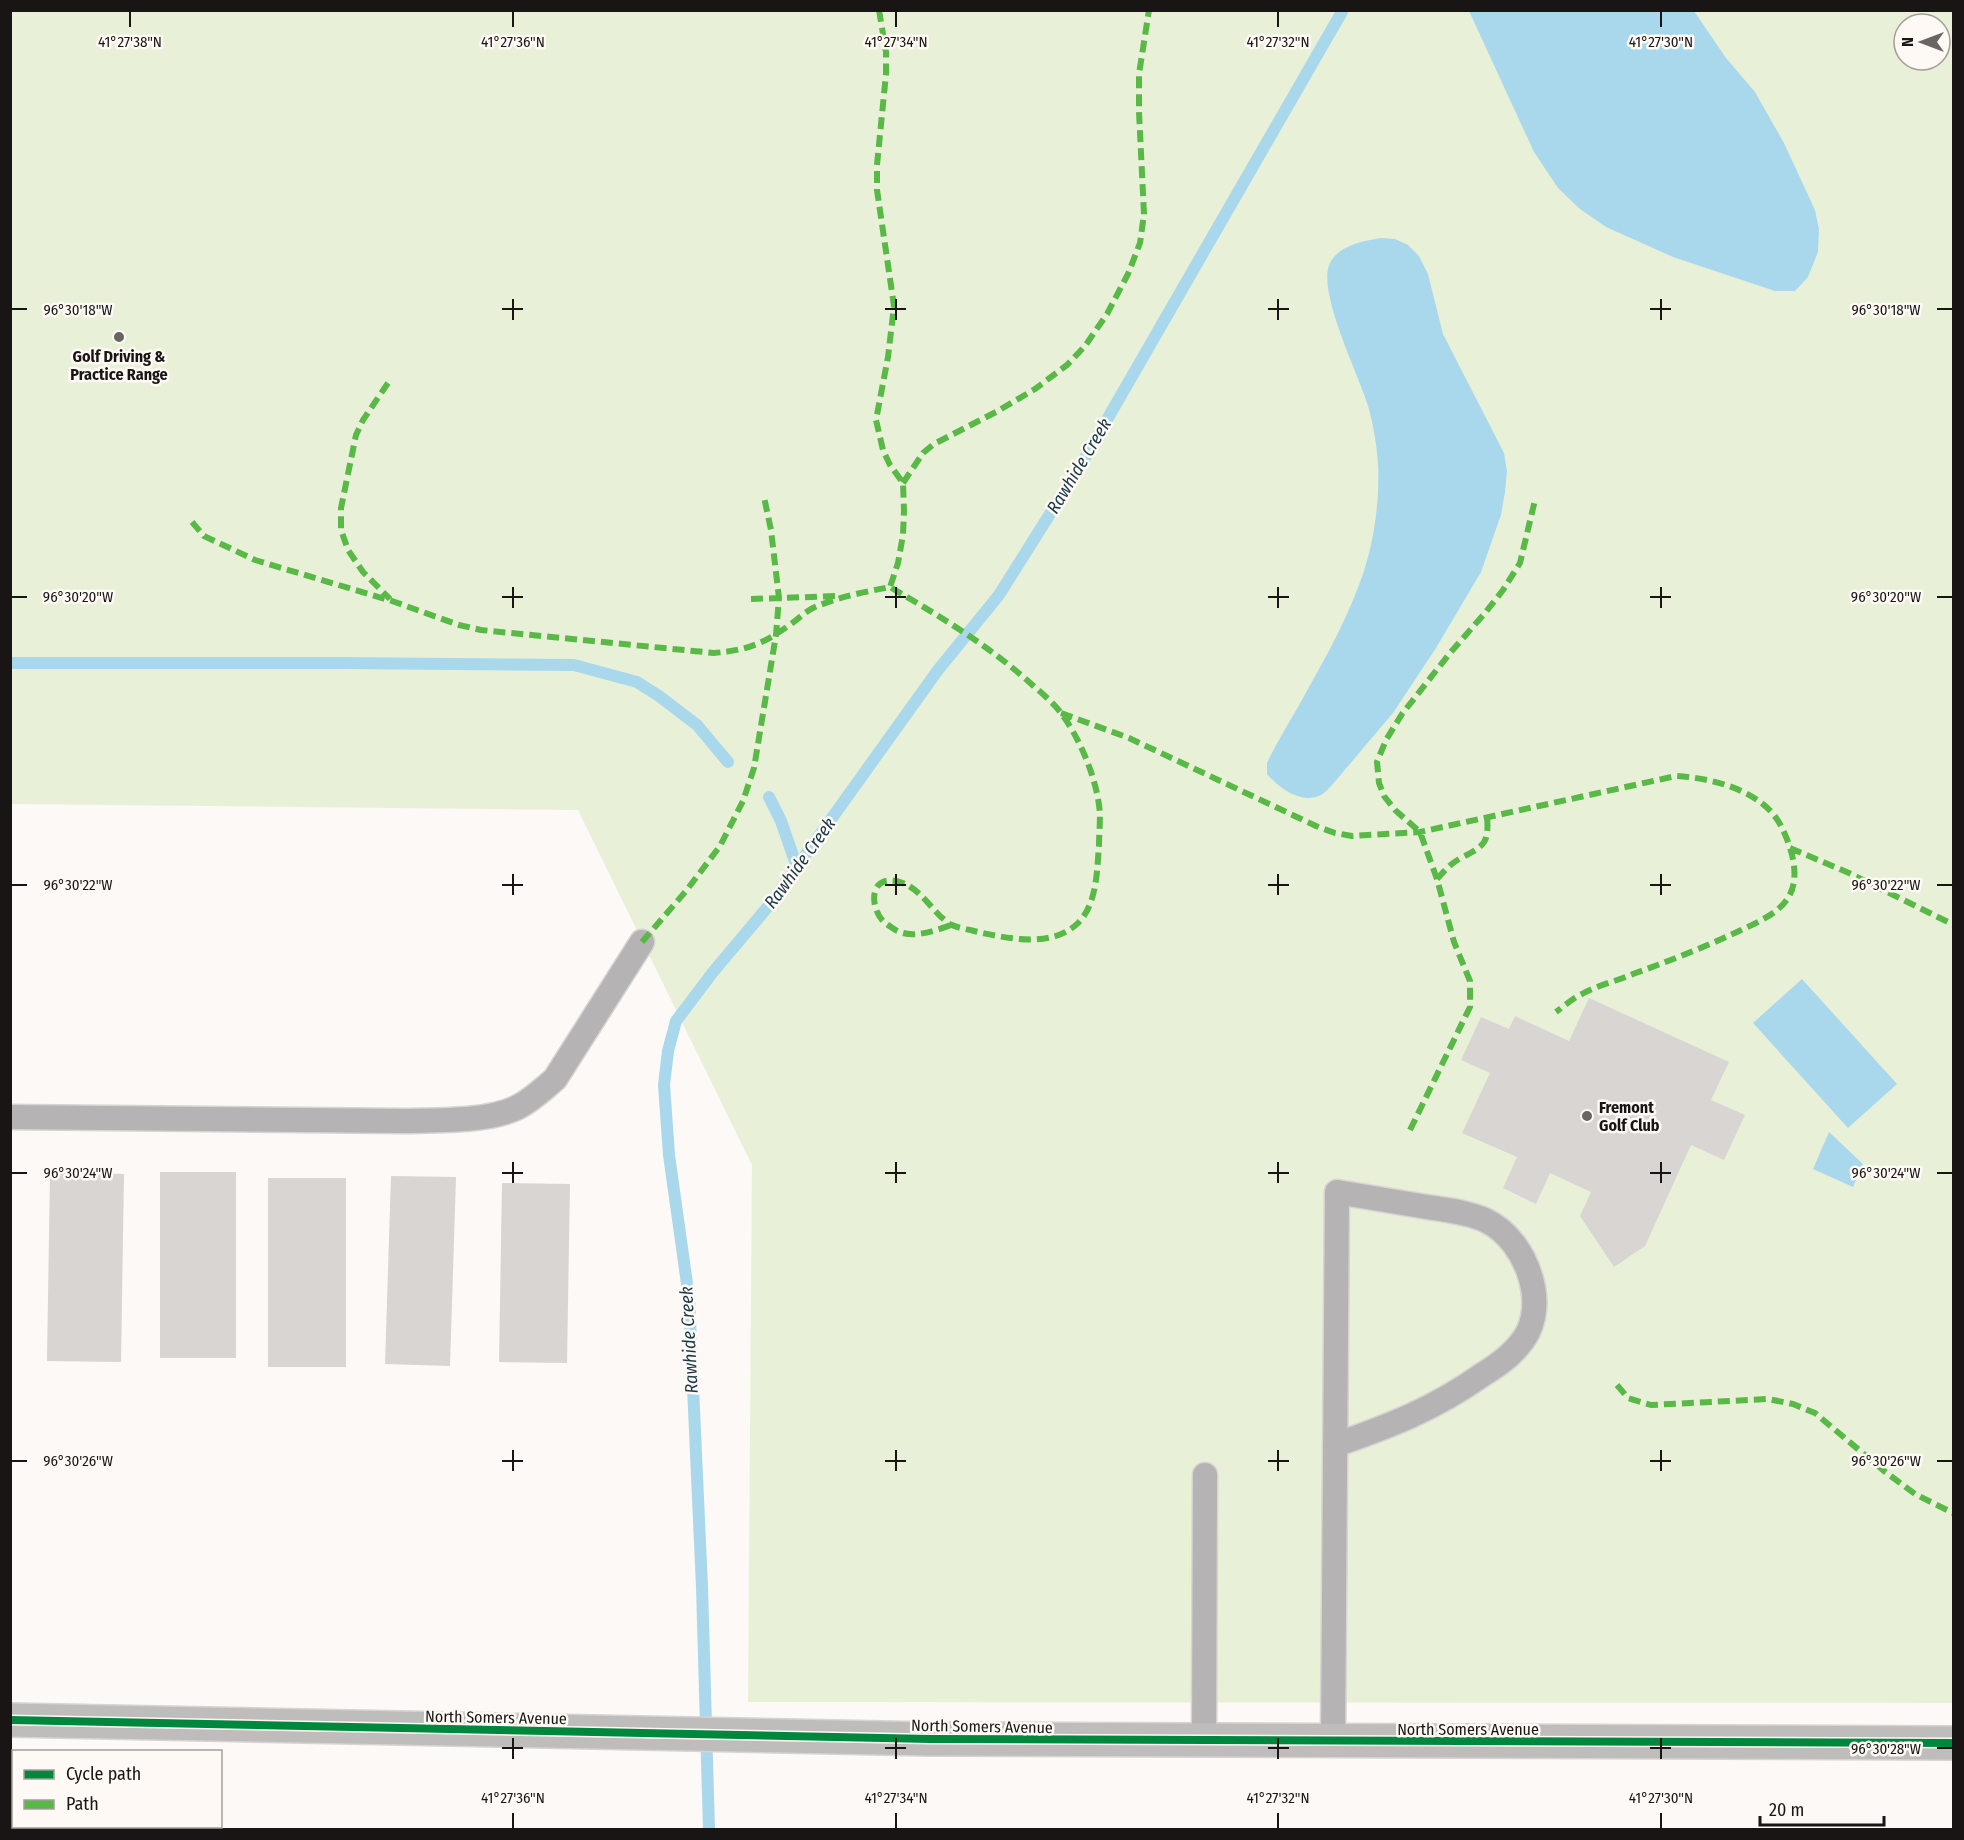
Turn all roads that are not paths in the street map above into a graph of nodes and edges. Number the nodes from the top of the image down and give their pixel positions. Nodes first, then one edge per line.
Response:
1 (642, 942) dead end
2 (10, 1117) edge
3 (1335, 1446) junction
4 (1205, 1475) dead end
5 (10, 1720) edge
6 (1204, 1741) junction
7 (1333, 1742) junction
8 (1953, 1743) edge

1 - 2 lane
3 - 3 lane
3 - 7 lane
4 - 6 lane
5 - 6 street, North Somers Avenue
6 - 7 street, North Somers Avenue
7 - 8 street, North Somers Avenue

